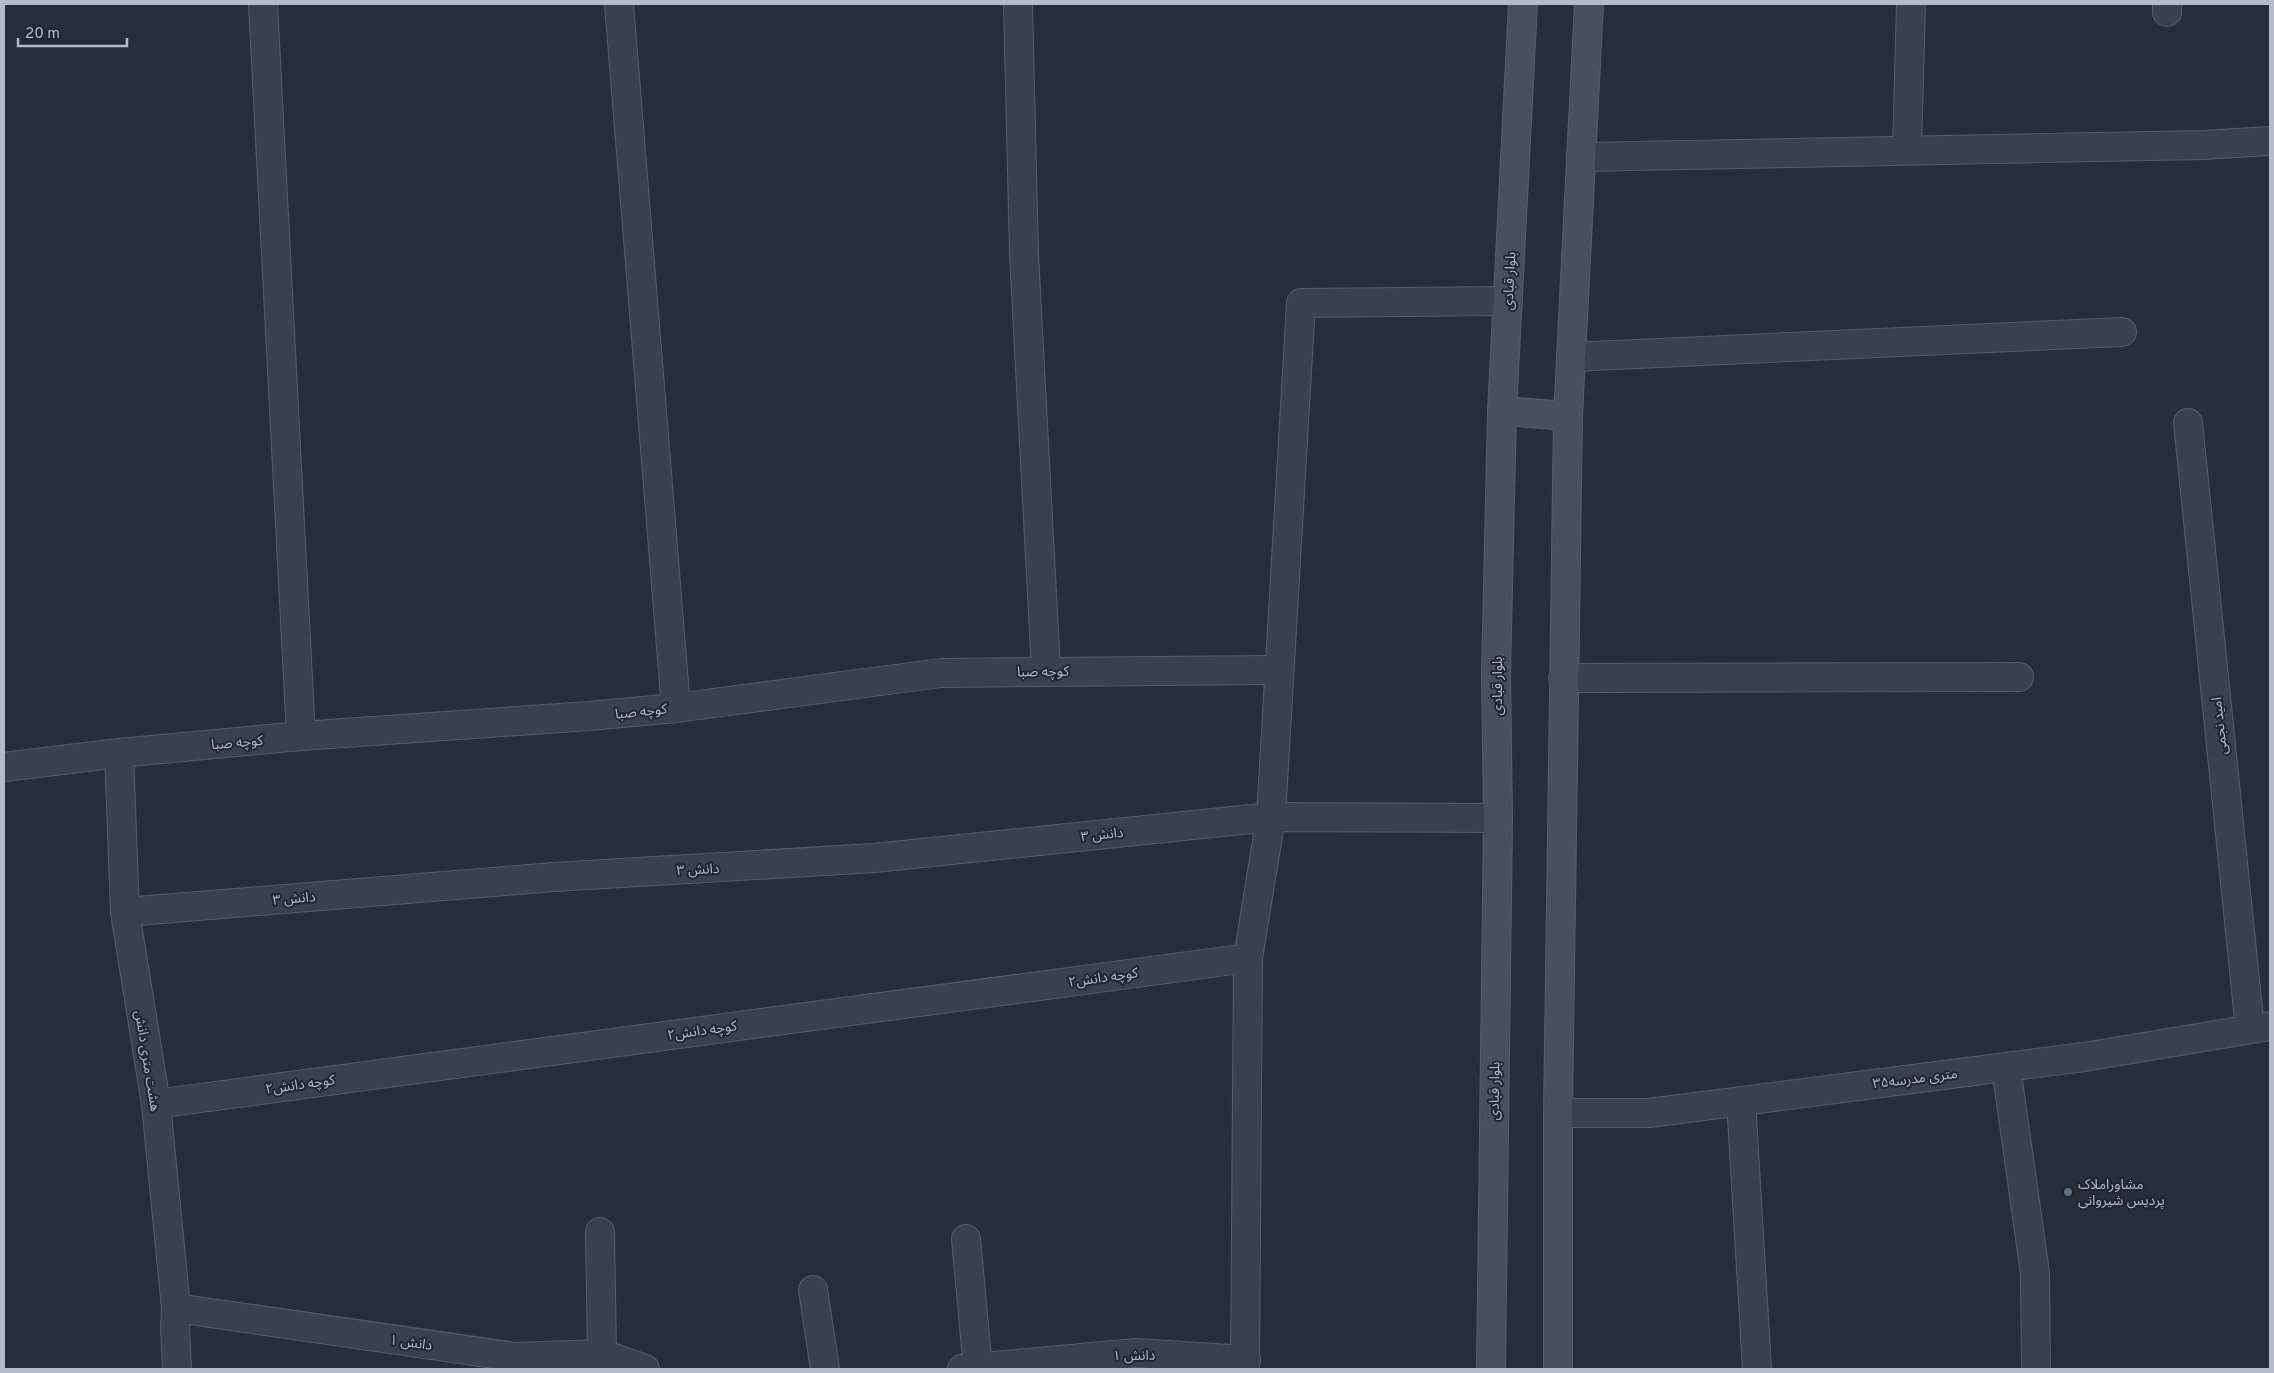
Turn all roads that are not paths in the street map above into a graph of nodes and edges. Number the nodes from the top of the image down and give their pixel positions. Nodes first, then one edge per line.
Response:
1 (264, 4) edge
2 (619, 4) edge
3 (1018, 4) edge
4 (1522, 4) edge
5 (1589, 4) edge
6 (1911, 4) edge
7 (2270, 142) edge
8 (1907, 150) junction
9 (1582, 157) junction
10 (1508, 301) junction
11 (2122, 332) dead end
12 (1570, 357) junction
13 (1502, 411) junction
14 (1568, 416) junction
15 (2188, 423) dead end
16 (1046, 670) junction
17 (1278, 670) junction
18 (2019, 677) dead end
19 (1563, 678) junction
20 (676, 708) junction
21 (301, 736) junction
22 (119, 752) junction
23 (4, 767) edge
24 (1270, 817) junction
25 (1498, 818) junction
26 (125, 912) junction
27 (1248, 958) junction
28 (2260, 1027) edge
29 (2006, 1066) junction
30 (1741, 1101) junction
31 (156, 1104) junction
32 (1558, 1113) junction
33 (600, 1232) dead end
34 (966, 1238) dead end
35 (813, 1290) dead end
36 (176, 1308) junction
37 (602, 1354) junction
38 (1135, 1361) edge
39 (1246, 1364) edge
40 (177, 1369) edge
41 (645, 1369) edge
42 (824, 1369) edge
43 (962, 1369) edge
44 (978, 1369) edge
45 (1491, 1369) edge
46 (1558, 1369) edge
47 (1757, 1369) edge
48 (2036, 1369) edge

1 - 21 street
2 - 20 street
3 - 16 street
4 - 10 street, بلوار قبادی
5 - 9 street
6 - 8 street
7 - 8 street
8 - 9 street
9 - 12 street
10 - 13 street, بلوار قبادی
10 - 17 street
11 - 12 street
12 - 14 street
13 - 14 street
13 - 25 street, بلوار قبادی
14 - 19 street
15 - 28 street, امید نجمی
16 - 17 street, کوچه صبا
16 - 20 street, کوچه صبا
17 - 24 street
18 - 19 street
19 - 32 street
20 - 21 street, کوچه صبا
21 - 22 street, کوچه صبا
22 - 23 street, کوچه صبا
22 - 26 street, هشت متری دانش
24 - 25 street, دانش ۳
24 - 26 street, دانش ۳
24 - 27 street
25 - 45 street, بلوار قبادی
26 - 31 street, هشت متری دانش
27 - 31 street, کوچه دانش۲
27 - 39 street
28 - 29 street, ۳۵متری مدرسه
29 - 30 street, ۳۵متری مدرسه
29 - 48 street
30 - 32 street, ۳۵متری مدرسه
30 - 47 street
31 - 36 street, هشت متری دانش
32 - 46 street
33 - 37 street
34 - 44 street
35 - 42 street
36 - 37 street, دانش ۱
36 - 40 street, هشت متری دانش
37 - 41 street, دانش ۱
38 - 39 street, دانش ۱
38 - 44 street, دانش ۱
43 - 44 street, دانش ۱

